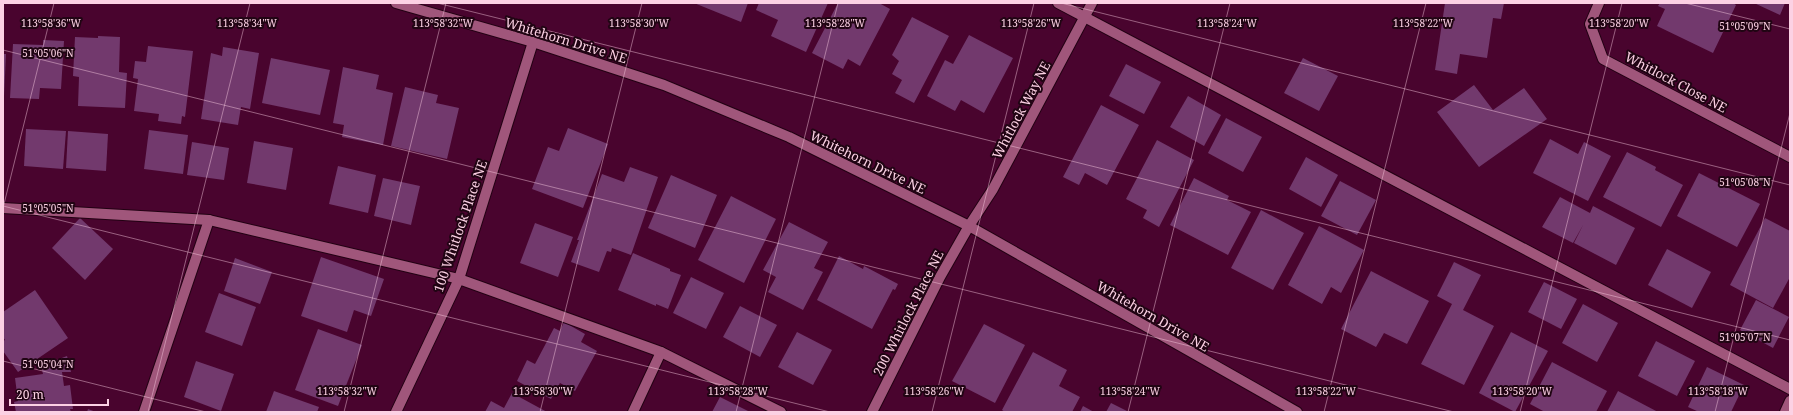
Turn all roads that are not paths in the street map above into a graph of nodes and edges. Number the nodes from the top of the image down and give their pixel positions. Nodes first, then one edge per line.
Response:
1 (396, 3) edge
2 (1058, 3) edge
3 (1092, 3) edge
4 (1599, 3) edge
5 (1086, 17) junction
6 (533, 42) junction
7 (1790, 157) edge
8 (3, 208) edge
9 (209, 220) junction
10 (969, 226) junction
11 (459, 279) junction
12 (661, 352) junction
13 (1790, 389) edge
14 (1790, 401) edge
15 (144, 412) edge
16 (396, 412) edge
17 (633, 412) edge
18 (781, 412) edge
19 (872, 412) edge
20 (1297, 412) edge
21 (1785, 412) edge

1 - 6 street, Whitehorn Drive NE
2 - 5 street
3 - 5 street, Whitlock Way NE
4 - 7 street, Whitlock Close NE
5 - 10 street, Whitlock Way NE
5 - 13 street
6 - 10 street, Whitehorn Drive NE
6 - 11 street, 100 Whitlock Place NE
8 - 9 street
9 - 11 street
9 - 15 street
10 - 19 street, 200 Whitlock Place NE
10 - 20 street, Whitehorn Drive NE
11 - 12 street
11 - 16 street, 100 Whitlock Place NE
12 - 17 street
12 - 18 street
14 - 21 street

